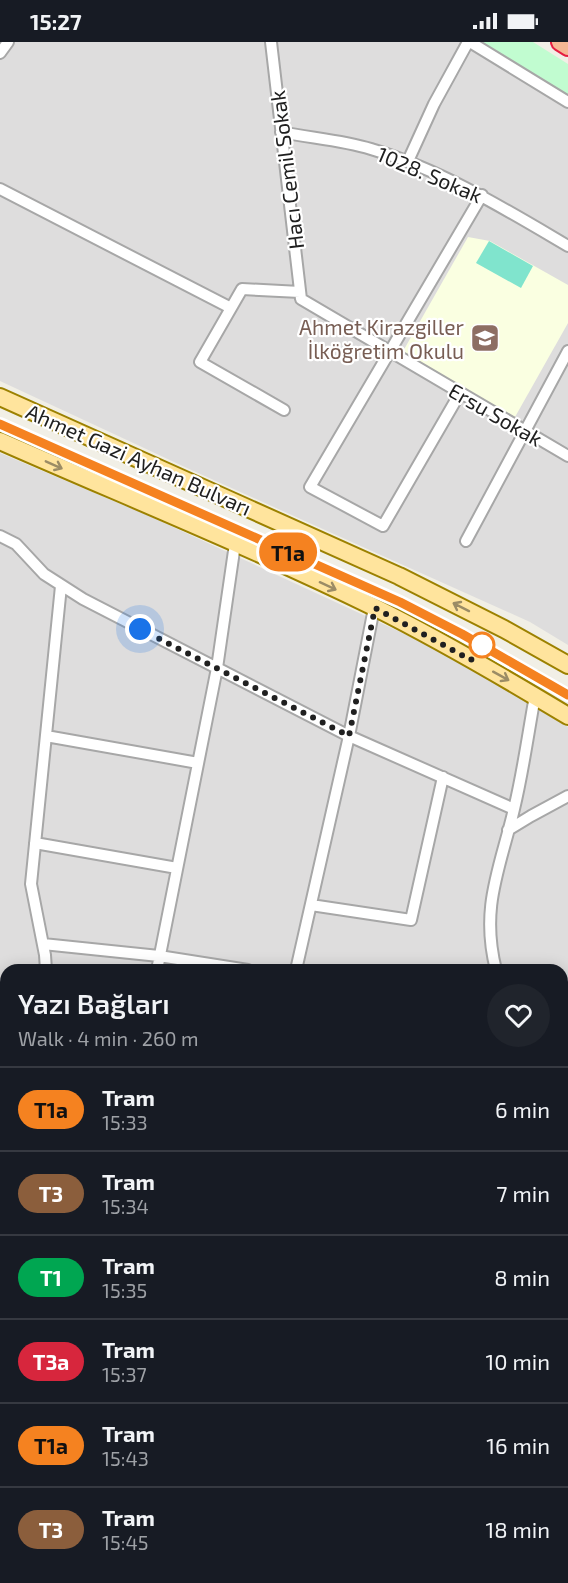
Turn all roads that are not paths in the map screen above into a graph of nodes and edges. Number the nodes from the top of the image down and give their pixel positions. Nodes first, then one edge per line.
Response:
1 (8, 42) edge
2 (271, 42) edge
3 (469, 42) edge
4 (560, 42) edge
5 (568, 46) edge
6 (0, 53) edge
7 (568, 102) edge
8 (281, 132) junction
9 (408, 161) junction
10 (0, 189) edge
11 (482, 195) junction
12 (568, 246) edge
13 (301, 295) junction
14 (231, 308) junction
15 (390, 351) junction
16 (568, 351) edge
17 (460, 393) junction
18 (0, 397) edge
19 (284, 410) dead end
20 (525, 431) junction
21 (0, 441) edge
22 (568, 456) edge
23 (0, 536) edge
24 (466, 541) dead end
25 (235, 544) junction
26 (61, 586) junction
27 (375, 608) junction
28 (568, 664) edge
29 (217, 668) junction
30 (535, 696) junction
31 (568, 716) edge
32 (46, 736) junction
33 (349, 736) junction
34 (198, 763) junction
35 (443, 777) junction
36 (568, 796) edge
37 (514, 809) junction
38 (508, 830) junction
39 (35, 843) junction
40 (177, 868) junction
41 (311, 905) junction
42 (43, 944) junction
43 (159, 956) junction
44 (45, 964) edge
45 (158, 964) edge
46 (210, 964) edge
47 (297, 964) edge
48 (495, 964) edge

1 - 6 street
2 - 8 street, Hacı Cemil Sokak
3 - 7 street
3 - 9 street
4 - 5 highway
8 - 9 street, 1028. Sokak
8 - 13 street, Hacı Cemil Sokak
9 - 11 street, 1028. Sokak
10 - 14 street
11 - 12 street, 1028. Sokak
11 - 15 street
13 - 14 street
13 - 15 street, Ersu Sokak
14 - 19 street
15 - 17 street, Ersu Sokak
15 - 17 street
16 - 20 street
17 - 20 street, Ersu Sokak
28 -> 18 main road, Ahmet Gazi Ayhan Bulvarı
20 - 22 street, Ersu Sokak
20 - 24 street
21 -> 25 main road, Ahmet Gazi Ayhan Bulvarı
23 - 26 street
25 -> 27 main road, Ahmet Gazi Ayhan Bulvarı
25 - 29 street
26 - 29 street
26 - 32 street
27 -> 30 main road, Ahmet Gazi Ayhan Bulvarı
27 - 33 street
29 - 33 street
29 - 34 street
30 - 31 main road, Ahmet Gazi Ayhan Bulvarı
30 - 37 street
32 - 34 street
32 - 39 street
33 - 35 street
33 - 41 street
34 - 40 street
35 - 37 street
35 - 41 street
36 - 38 street
37 - 38 street
38 - 48 street
39 - 40 street
39 - 42 street
40 - 43 street
41 - 47 street
42 - 43 street
42 - 44 street
43 - 45 street
43 - 46 street

